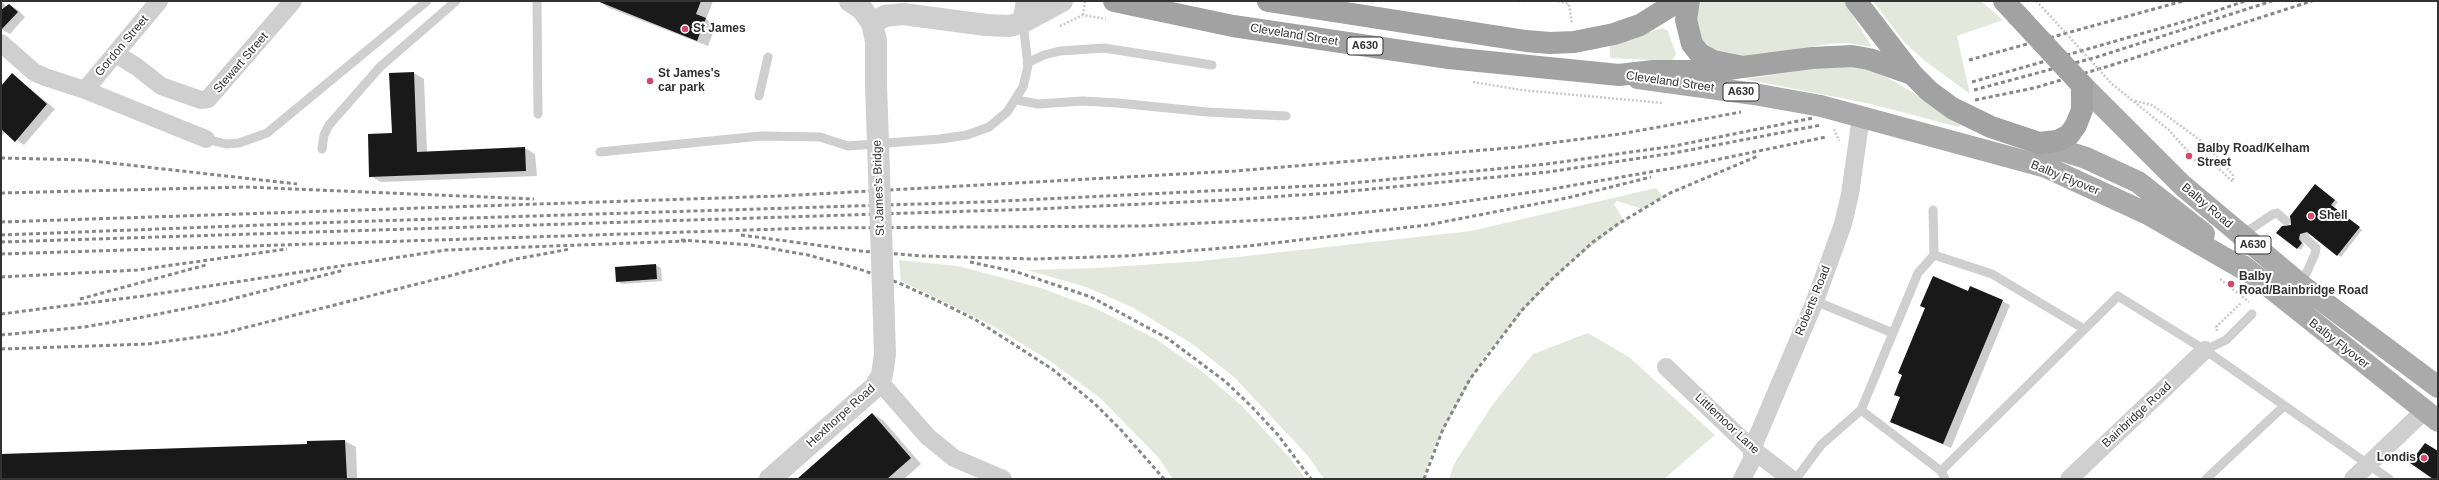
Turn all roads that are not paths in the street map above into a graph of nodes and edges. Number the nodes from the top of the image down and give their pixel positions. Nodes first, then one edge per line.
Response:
1 (159, 1) edge
2 (293, 1) edge
3 (427, 1) edge
4 (456, 1) edge
5 (537, 1) edge
6 (850, 1) edge
7 (1027, 1) edge
8 (1062, 1) edge
9 (1114, 1) edge
10 (1268, 1) edge
11 (1678, 1) edge
12 (1690, 1) edge
13 (1856, 1) edge
14 (2011, 9) edge
15 (1023, 22) junction
16 (872, 23) junction
17 (3, 49) edge
18 (116, 54) junction
19 (768, 57) dead end
20 (1027, 62) junction
21 (1212, 65) dead end
22 (1743, 68) junction
23 (1912, 74) junction
24 (1619, 75) junction
25 (2082, 85) junction
26 (85, 90) junction
27 (759, 96) dead end
28 (1017, 100) junction
29 (538, 114) dead end
30 (1286, 116) dead end
31 (1861, 116) junction
32 (206, 139) joint
33 (2039, 143) junction
34 (322, 149) dead end
35 (600, 152) dead end
36 (1933, 210) dead end
37 (2286, 221) dead end
38 (2242, 235) junction
39 (2305, 238) dead end
40 (1934, 255) junction
41 (2254, 275) junction
42 (2301, 285) junction
43 (883, 290) joint
44 (1815, 301) junction
45 (2252, 314) dead end
46 (2084, 329) junction
47 (1893, 333) junction
48 (2205, 350) junction
49 (1666, 367) dead end
50 (879, 381) junction
51 (2438, 387) edge
52 (2438, 393) edge
53 (2284, 406) junction
54 (1861, 410) junction
55 (2431, 416) edge
56 (1752, 449) junction
57 (2368, 465) junction
58 (1943, 475) edge
59 (770, 479) edge
60 (1003, 479) edge
61 (1742, 479) edge
62 (1791, 479) edge
63 (1796, 479) edge
64 (2069, 479) edge
65 (2206, 479) edge
66 (2353, 479) edge
67 (2389, 479) edge

1 - 18 street, Gordon Street
2 - 18 street, Stewart Street
3 - 32 lane
4 - 34 lane
5 - 29 lane
6 - 16 street
7 - 15 street
8 - 15 street
9 - 24 highway, Cleveland Street / A630
10 - 11 highway, A630
12 - 22 highway, Balby Flyover / A630
13 - 23 highway, Balby Flyover
14 - 25 highway, A630, bridge
15 - 16 street
15 - 20 lane
16 - 43 street, St James's Bridge, bridge
17 - 26 street
18 - 26 street, Gordon Street
19 - 27 lane
20 - 21 lane
20 - 28 lane
22 - 23 highway, Balby Flyover / A630
22 - 24 highway, Cleveland Street / A630
23 - 33 highway, Balby Flyover / A630
24 - 31 main road, Cleveland Street / A630
25 - 33 highway, Balby Flyover / A630
25 - 38 main road, Balby Road / A630
26 - 32 street
28 - 30 lane
28 - 35 lane
31 - 41 main road, Balby Flyover / A630
31 - 44 street, Roberts Road
33 - 41 main road, Balby Flyover / A630
36 - 40 lane
37 - 38 lane
38 - 42 main road, Balby Road / A630
39 - 42 lane
40 - 46 lane
40 - 47 lane
41 - 55 main road, Balby Flyover / A630
42 - 51 main road, Balby Road / A630
43 - 50 street, Hexthorpe Road
44 - 47 lane
44 - 56 street, Roberts Road
45 - 48 lane
46 - 48 lane
46 - 58 lane
47 - 54 lane
48 - 53 lane
48 - 64 street, Bainbridge Road
49 - 56 street, Littlemoor Lane
50 - 59 street, Hexthorpe Road
50 - 60 street
52 - 55 main road
53 - 57 lane
53 - 65 lane
54 - 58 lane
54 - 63 lane
55 - 57 street
56 - 61 street, Roberts Road
56 - 62 street, Littlemoor Lane
57 - 66 street
57 - 67 lane

